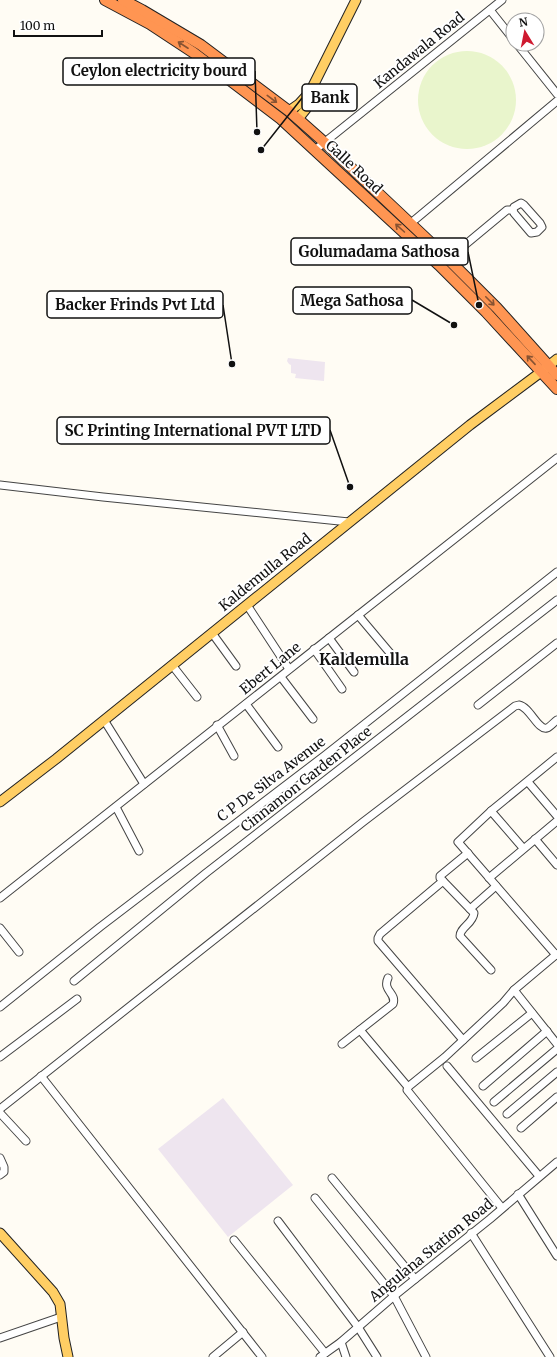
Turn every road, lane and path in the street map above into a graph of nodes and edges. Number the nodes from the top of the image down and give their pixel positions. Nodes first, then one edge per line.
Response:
1 (105, 0) edge
2 (123, 0) edge
3 (356, 0) edge
4 (502, 0) edge
5 (490, 10) junction
6 (505, 29) edge
7 (523, 52) edge
8 (310, 92) junction
9 (557, 94) edge
10 (557, 101) edge
11 (289, 112) junction
12 (281, 119) junction
13 (298, 119) junction
14 (290, 127) junction
15 (324, 142) junction
16 (315, 150) junction
17 (513, 210) dead end
18 (411, 223) junction
19 (448, 259) junction
20 (557, 359) edge
21 (545, 369) junction
22 (557, 375) edge
23 (557, 389) edge
24 (557, 458) edge
25 (0, 486) edge
26 (349, 522) junction
27 (557, 572) edge
28 (557, 600) edge
29 (247, 605) junction
30 (358, 615) junction
31 (212, 633) junction
32 (329, 638) junction
33 (557, 643) edge
34 (314, 649) junction
35 (390, 653) dead end
36 (172, 666) junction
37 (236, 666) dead end
38 (289, 669) junction
39 (354, 672) dead end
40 (281, 677) junction
41 (342, 689) dead end
42 (197, 697) dead end
43 (246, 704) junction
44 (478, 705) dead end
45 (313, 719) dead end
46 (104, 720) junction
47 (557, 720) edge
48 (217, 726) junction
49 (278, 747) dead end
50 (234, 756) dead end
51 (557, 757) edge
52 (528, 782) junction
53 (144, 784) junction
54 (0, 802) edge
55 (116, 807) junction
56 (492, 811) junction
57 (557, 816) edge
58 (557, 821) edge
59 (535, 839) junction
60 (523, 848) junction
61 (139, 851) dead end
62 (468, 853) junction
63 (557, 865) edge
64 (489, 878) junction
65 (443, 881) junction
66 (496, 886) junction
67 (0, 898) edge
68 (470, 909) junction
69 (0, 928) edge
70 (19, 952) dead end
71 (556, 955) edge
72 (491, 970) dead end
73 (388, 978) dead end
74 (74, 981) dead end
75 (514, 990) junction
76 (77, 999) dead end
77 (0, 1007) edge
78 (532, 1012) junction
79 (360, 1030) junction
80 (547, 1031) junction
81 (463, 1040) junction
82 (342, 1044) dead end
83 (557, 1044) edge
84 (557, 1049) edge
85 (0, 1057) edge
86 (476, 1058) dead end
87 (448, 1066) dead end
88 (557, 1072) edge
89 (41, 1076) junction
90 (483, 1086) dead end
91 (408, 1087) junction
92 (557, 1097) edge
93 (494, 1102) dead end
94 (0, 1109) edge
95 (0, 1113) edge
96 (507, 1114) dead end
97 (521, 1128) dead end
98 (26, 1141) dead end
99 (0, 1158) edge
100 (557, 1162) edge
101 (0, 1174) edge
102 (539, 1176) junction
103 (332, 1178) dead end
104 (518, 1194) junction
105 (315, 1198) dead end
106 (502, 1208) junction
107 (278, 1221) dead end
108 (0, 1233) edge
109 (471, 1233) junction
110 (234, 1240) dead end
111 (557, 1256) edge
112 (415, 1279) junction
113 (394, 1296) junction
114 (61, 1317) junction
115 (358, 1327) junction
116 (243, 1332) junction
117 (0, 1338) edge
118 (341, 1342) junction
119 (323, 1355) edge
120 (68, 1357) edge
121 (213, 1357) edge
122 (262, 1357) edge
123 (346, 1357) edge
124 (377, 1357) edge
125 (426, 1357) edge
126 (550, 1357) edge

12 -> 1 highway, Galle Road
2 -> 11 highway, Galle Road
3 - 8 main road
4 - 5 street, Kandawala Road
5 - 6 street
5 - 15 street, Kandawala Road
7 - 9 street
8 - 11 main road
8 - 13 main road
10 - 18 street
11 - 12 highway
11 - 13 highway, Galle Road
12 - 14 highway, Galle Road
13 - 14 highway
13 - 15 highway, Galle Road
14 - 16 highway, Galle Road
15 - 16 street, Kandawala Road
15 - 18 highway, Galle Road
21 -> 16 highway, Galle Road
17 - 19 street
18 - 19 highway, Galle Road
19 -> 21 highway, Galle Road
20 - 21 main road, Kaldemulla Road
21 - 22 highway, Galle Road
21 - 23 highway, Galle Road
21 - 26 main road, Kaldemulla Road
24 - 30 street, Ebert Lane
25 - 26 street
26 - 29 main road, Kaldemulla Road
27 - 77 street, C P De Silva Avenue
28 - 74 street, Cinnamon Garden Place
29 - 31 main road, Kaldemulla Road
29 - 38 street
30 - 32 street, Ebert Lane
30 - 35 street
31 - 36 main road, Kaldemulla Road
31 - 37 street
32 - 34 street, Ebert Lane
32 - 39 street
33 - 44 street
34 - 38 street, Ebert Lane
34 - 41 street
36 - 42 street
36 - 46 main road, Kaldemulla Road
38 - 40 street, Ebert Lane
40 - 43 street, Ebert Lane
40 - 45 street
43 - 48 street, Ebert Lane
43 - 49 street
46 - 53 street
46 - 54 main road, Kaldemulla Road
47 - 89 street
48 - 50 street
48 - 53 street, Ebert Lane
51 - 52 street
52 - 56 street
52 - 57 street
53 - 55 street, Ebert Lane
55 - 61 street
55 - 67 street, Ebert Lane
56 - 60 street
56 - 62 street
58 - 59 street
59 - 60 street
59 - 63 street
60 - 64 street
62 - 64 street
62 - 65 street
64 - 66 street
65 - 68 street
65 - 81 street
66 - 68 street
66 - 71 street
68 - 72 street
69 - 70 street
71 - 75 street
73 - 79 street
75 - 78 street
75 - 81 street
76 - 85 street
78 - 80 street
78 - 86 street
79 - 82 street
79 - 91 street
80 - 83 street
80 - 90 street
81 - 91 street
84 - 93 street
87 - 102 street
88 - 96 street
89 - 94 street
89 - 116 street
91 - 106 street
92 - 97 street
95 - 98 street
99 - 101 street
100 - 102 street, Angulana Station Road
102 - 104 street, Angulana Station Road
103 - 112 street
104 - 106 street, Angulana Station Road
104 - 111 street
105 - 113 street
106 - 109 street, Angulana Station Road
107 - 115 street
108 - 114 main road
109 - 112 street, Angulana Station Road
109 - 126 street
110 - 119 street
112 - 113 street, Angulana Station Road
113 - 115 street, Angulana Station Road
113 - 125 street
114 - 117 street
114 - 120 main road
115 - 118 street, Angulana Station Road
115 - 124 street
116 - 121 street
116 - 122 street
118 - 119 street, Angulana Station Road
118 - 123 street

